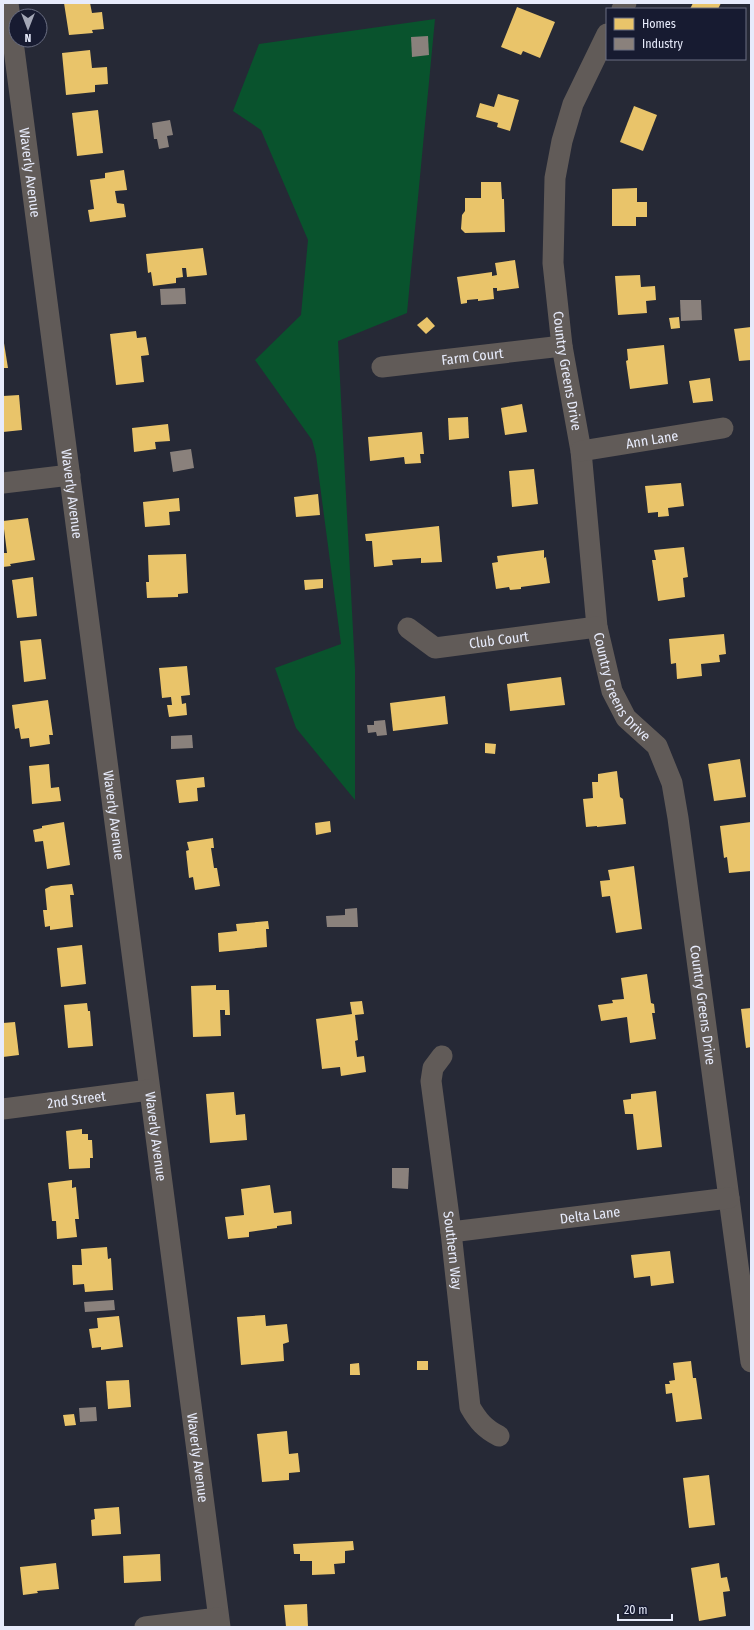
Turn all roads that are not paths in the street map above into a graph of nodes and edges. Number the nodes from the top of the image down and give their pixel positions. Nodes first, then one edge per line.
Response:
1 (8, 3) edge
2 (606, 36) edge
3 (562, 346) junction
4 (382, 367) dead end
5 (723, 428) dead end
6 (581, 451) junction
7 (70, 475) junction
8 (3, 483) edge
9 (597, 627) junction
10 (408, 628) dead end
11 (442, 1056) dead end
12 (149, 1090) junction
13 (3, 1109) edge
14 (729, 1198) junction
15 (451, 1232) junction
16 (751, 1362) edge
17 (499, 1436) dead end
18 (219, 1623) edge
19 (145, 1627) edge

1 - 7 street, Waverly Avenue
2 - 3 street, Country Greens Drive
3 - 4 street, Farm Court
3 - 6 street, Country Greens Drive
5 - 6 street, Ann Lane
6 - 9 street, Country Greens Drive
7 - 8 street
7 - 12 street, Waverly Avenue
9 - 10 street, Club Court
9 - 14 street, Country Greens Drive
11 - 15 street, Southern Way
12 - 13 street, 2nd Street
12 - 18 street, Waverly Avenue
14 - 15 street, Delta Lane
14 - 16 street, Country Greens Drive
15 - 17 street, Southern Way
18 - 19 street

